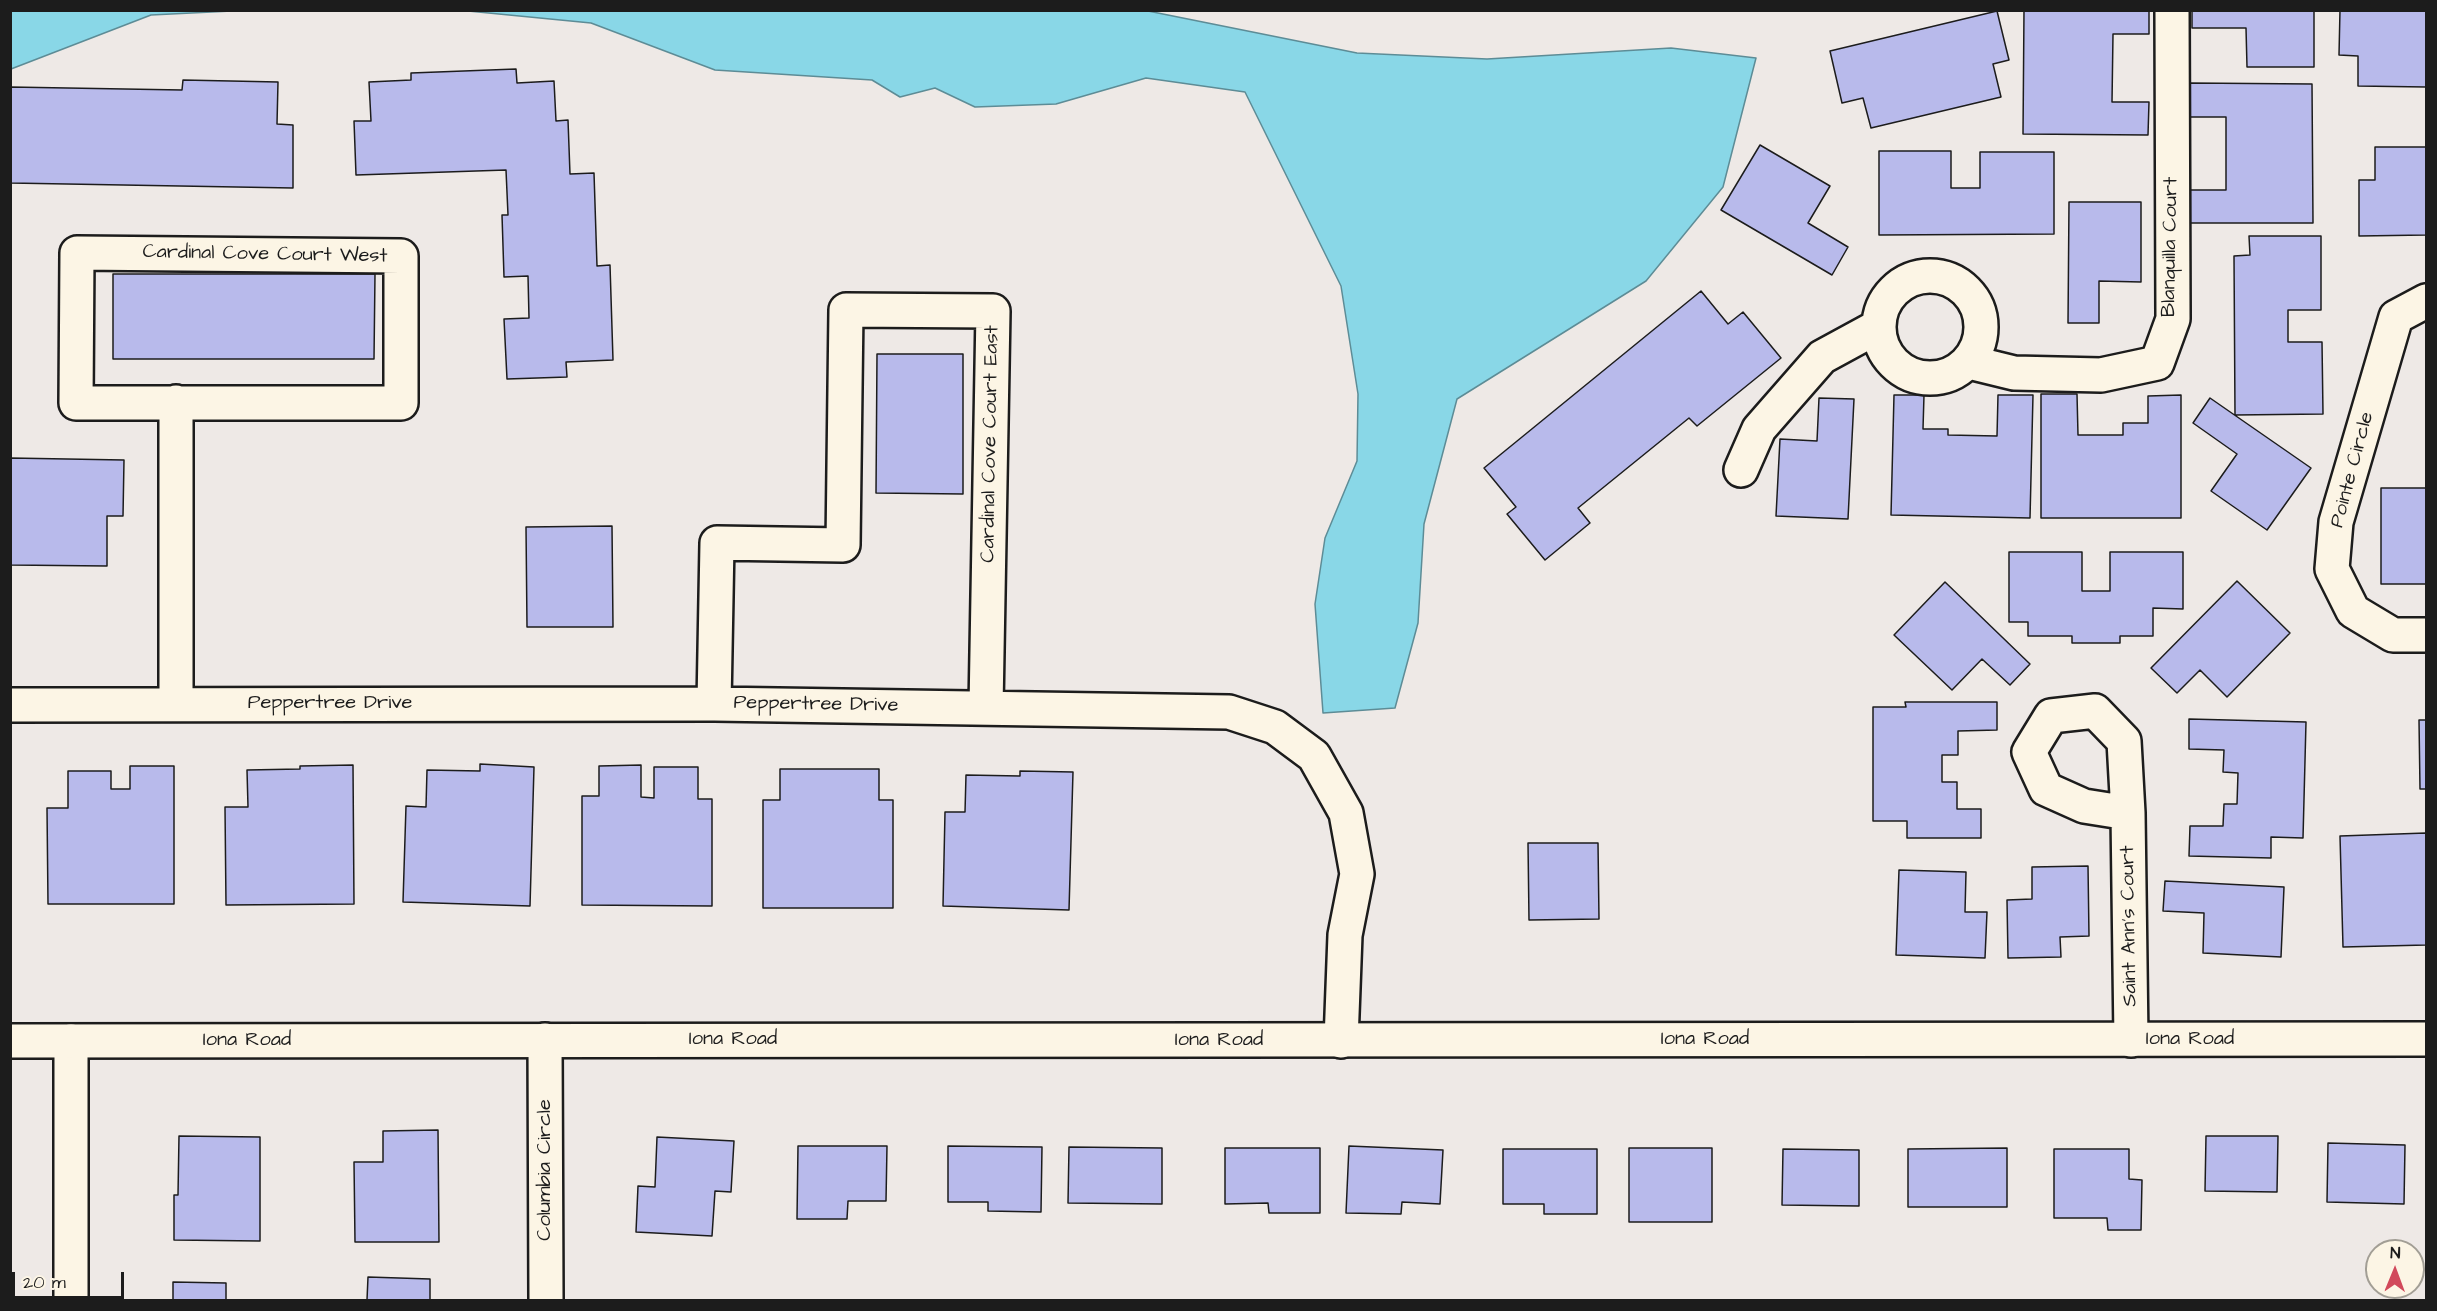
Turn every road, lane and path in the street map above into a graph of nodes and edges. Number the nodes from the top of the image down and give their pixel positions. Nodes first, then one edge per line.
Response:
1 (2172, 10) edge
2 (2427, 301) edge
3 (1879, 326) junction
4 (1969, 362) junction
5 (176, 402) junction
6 (1742, 470) dead end
7 (2427, 635) edge
8 (176, 704) junction
9 (714, 704) junction
10 (10, 705) edge
11 (986, 708) junction
12 (2128, 813) dead end
13 (2427, 1039) edge
14 (545, 1040) junction
15 (2131, 1040) junction
16 (10, 1041) edge
17 (71, 1041) junction
18 (1341, 1041) junction
19 (72, 1300) edge
20 (546, 1300) edge

1 - 4 street, Blanquilla Court
2 - 7 street, Pointe Circle
3 - 4 street
3 - 4 street
3 - 6 street
5 - 5 street, Cardinal Cove Court West
5 - 8 street
8 - 9 street, Peppertree Drive
8 - 10 street, Peppertree Drive
9 - 11 street, Peppertree Drive
9 - 11 street, Cardinal Cove Court East
11 - 18 street, Peppertree Drive
12 - 15 street, Saint Ann's Court
13 - 15 street, Iona Road
14 - 17 street, Iona Road
14 - 18 street, Iona Road
14 - 20 street, Columbia Circle
15 - 18 street, Iona Road
16 - 17 street, Iona Road
17 - 19 street

